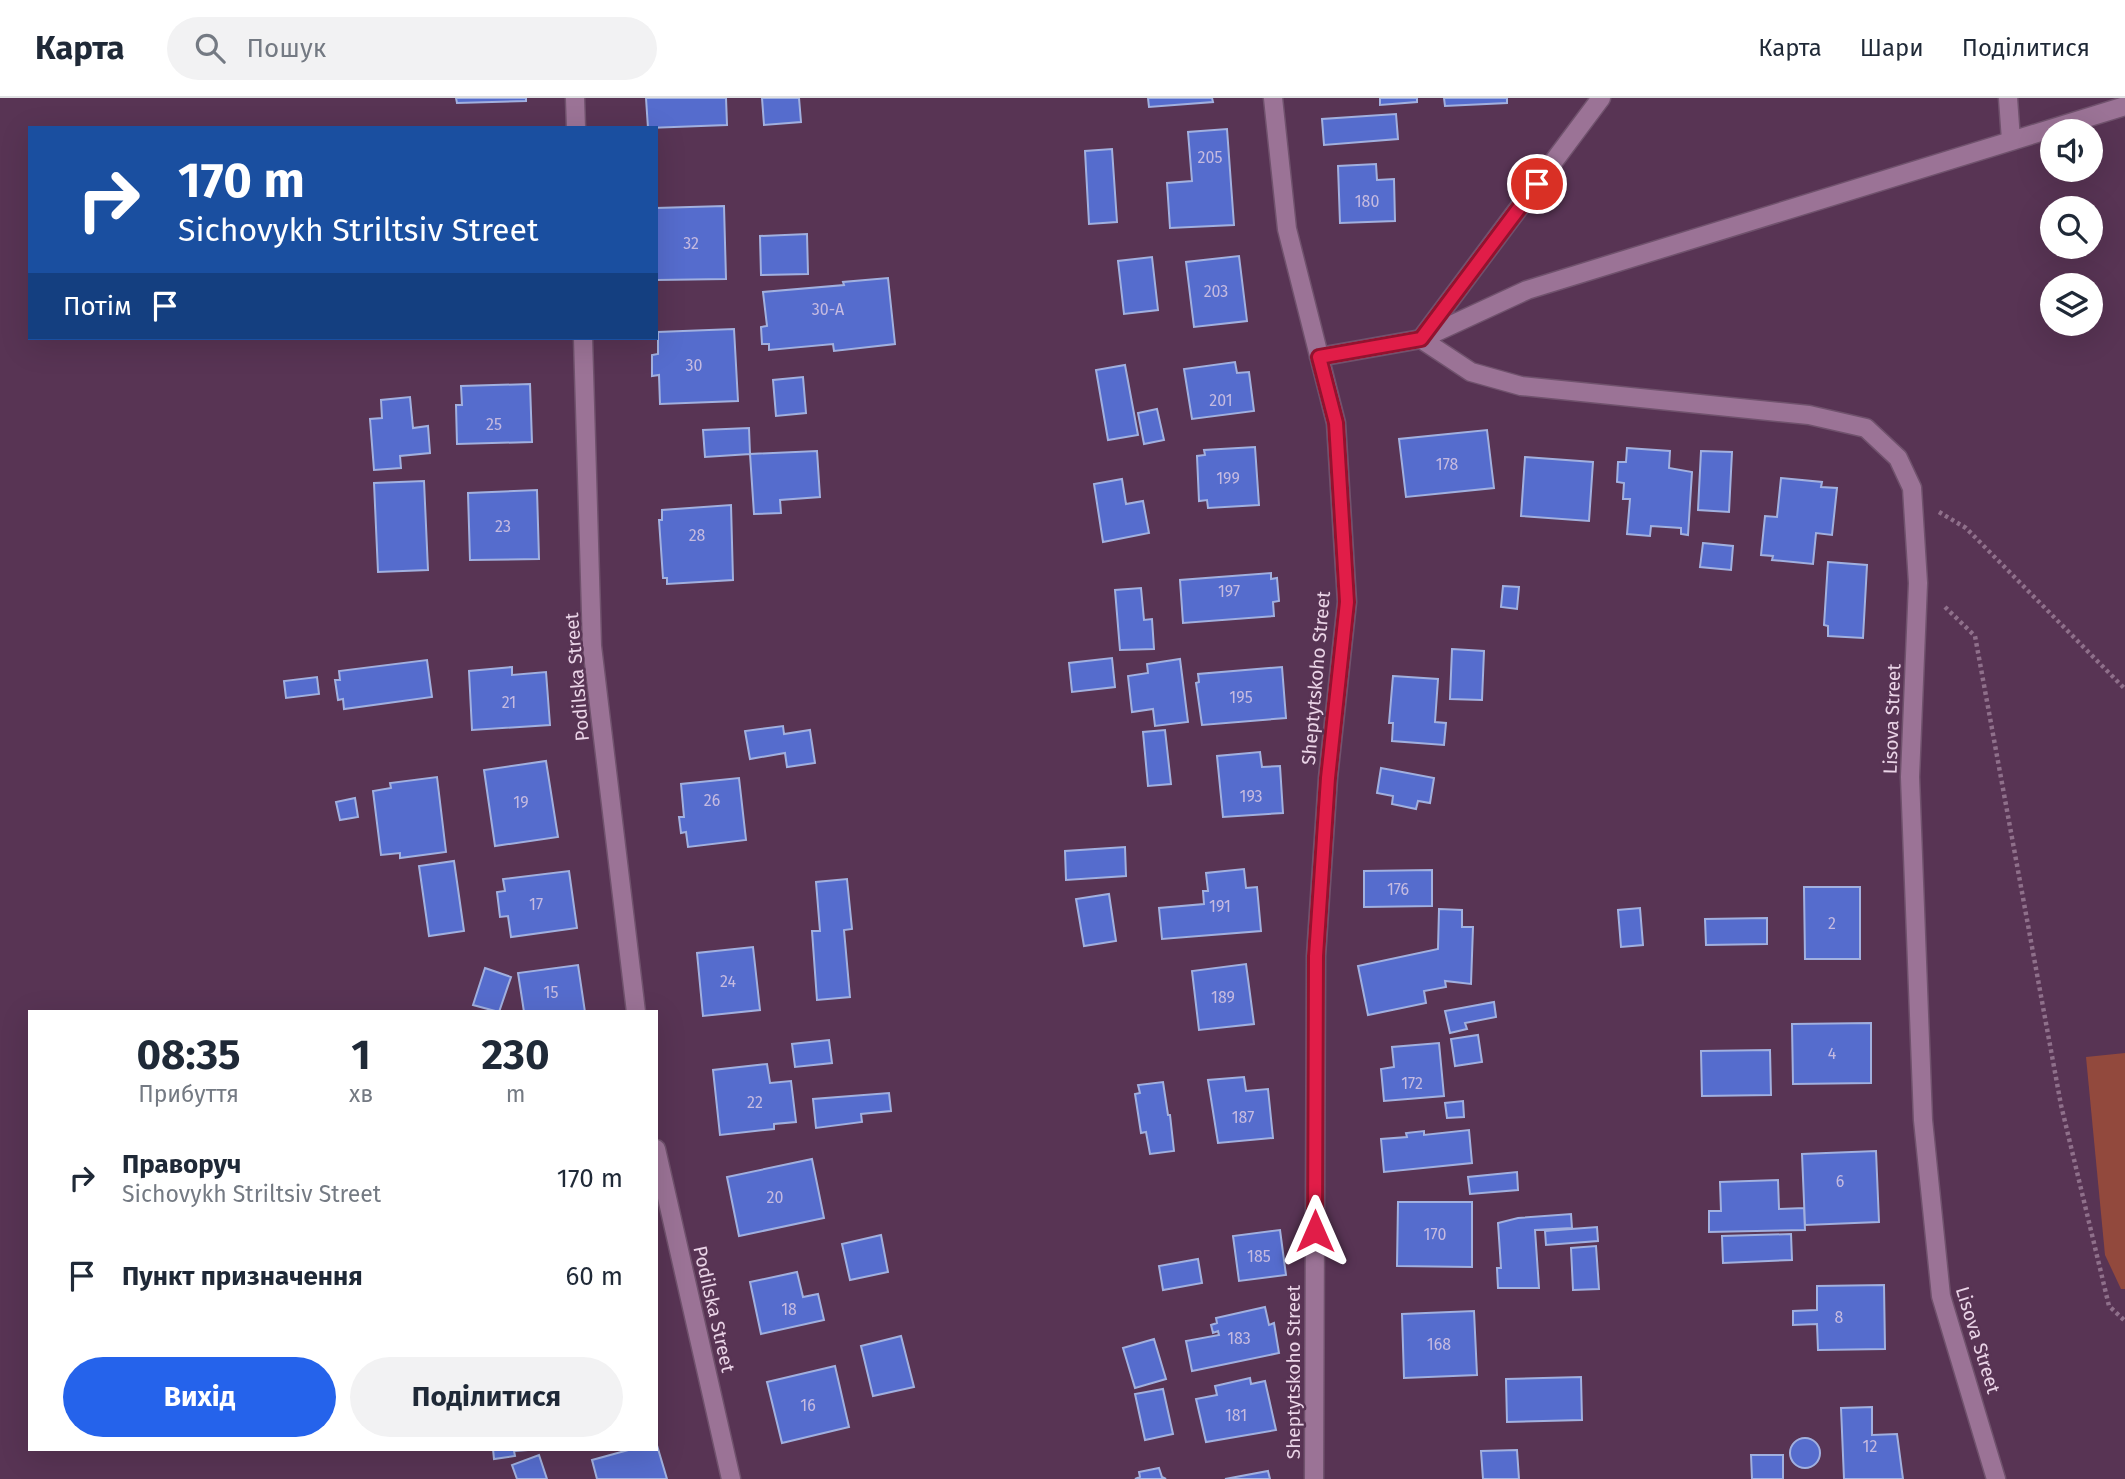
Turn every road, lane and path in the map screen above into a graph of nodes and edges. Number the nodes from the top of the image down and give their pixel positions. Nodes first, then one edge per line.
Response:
1 (575, 98) edge
2 (1273, 98) edge
3 (1601, 98) edge
4 (2008, 98) edge
5 (2125, 106) edge
6 (576, 126) edge
7 (2011, 140) junction
8 (1421, 339) junction
9 (583, 340) edge
10 (1319, 357) junction
11 (1912, 496) junction
12 (1919, 583) junction
13 (2125, 689) edge
14 (636, 1010) edge
15 (658, 1158) edge
16 (2125, 1321) edge
17 (731, 1479) edge
18 (1314, 1479) edge
19 (1996, 1479) edge

1 - 6 street
2 - 10 street, Sheptytskoho Street
3 - 8 street
4 - 7 street
5 - 7 street
7 - 8 street
8 - 10 street
8 - 11 street, Lisova Street
9 - 14 street, Podilska Street
10 - 18 street, Sheptytskoho Street
11 - 12 street, Lisova Street
11 - 13 path
12 - 16 path
12 - 19 street, Lisova Street
15 - 17 street, Podilska Street

